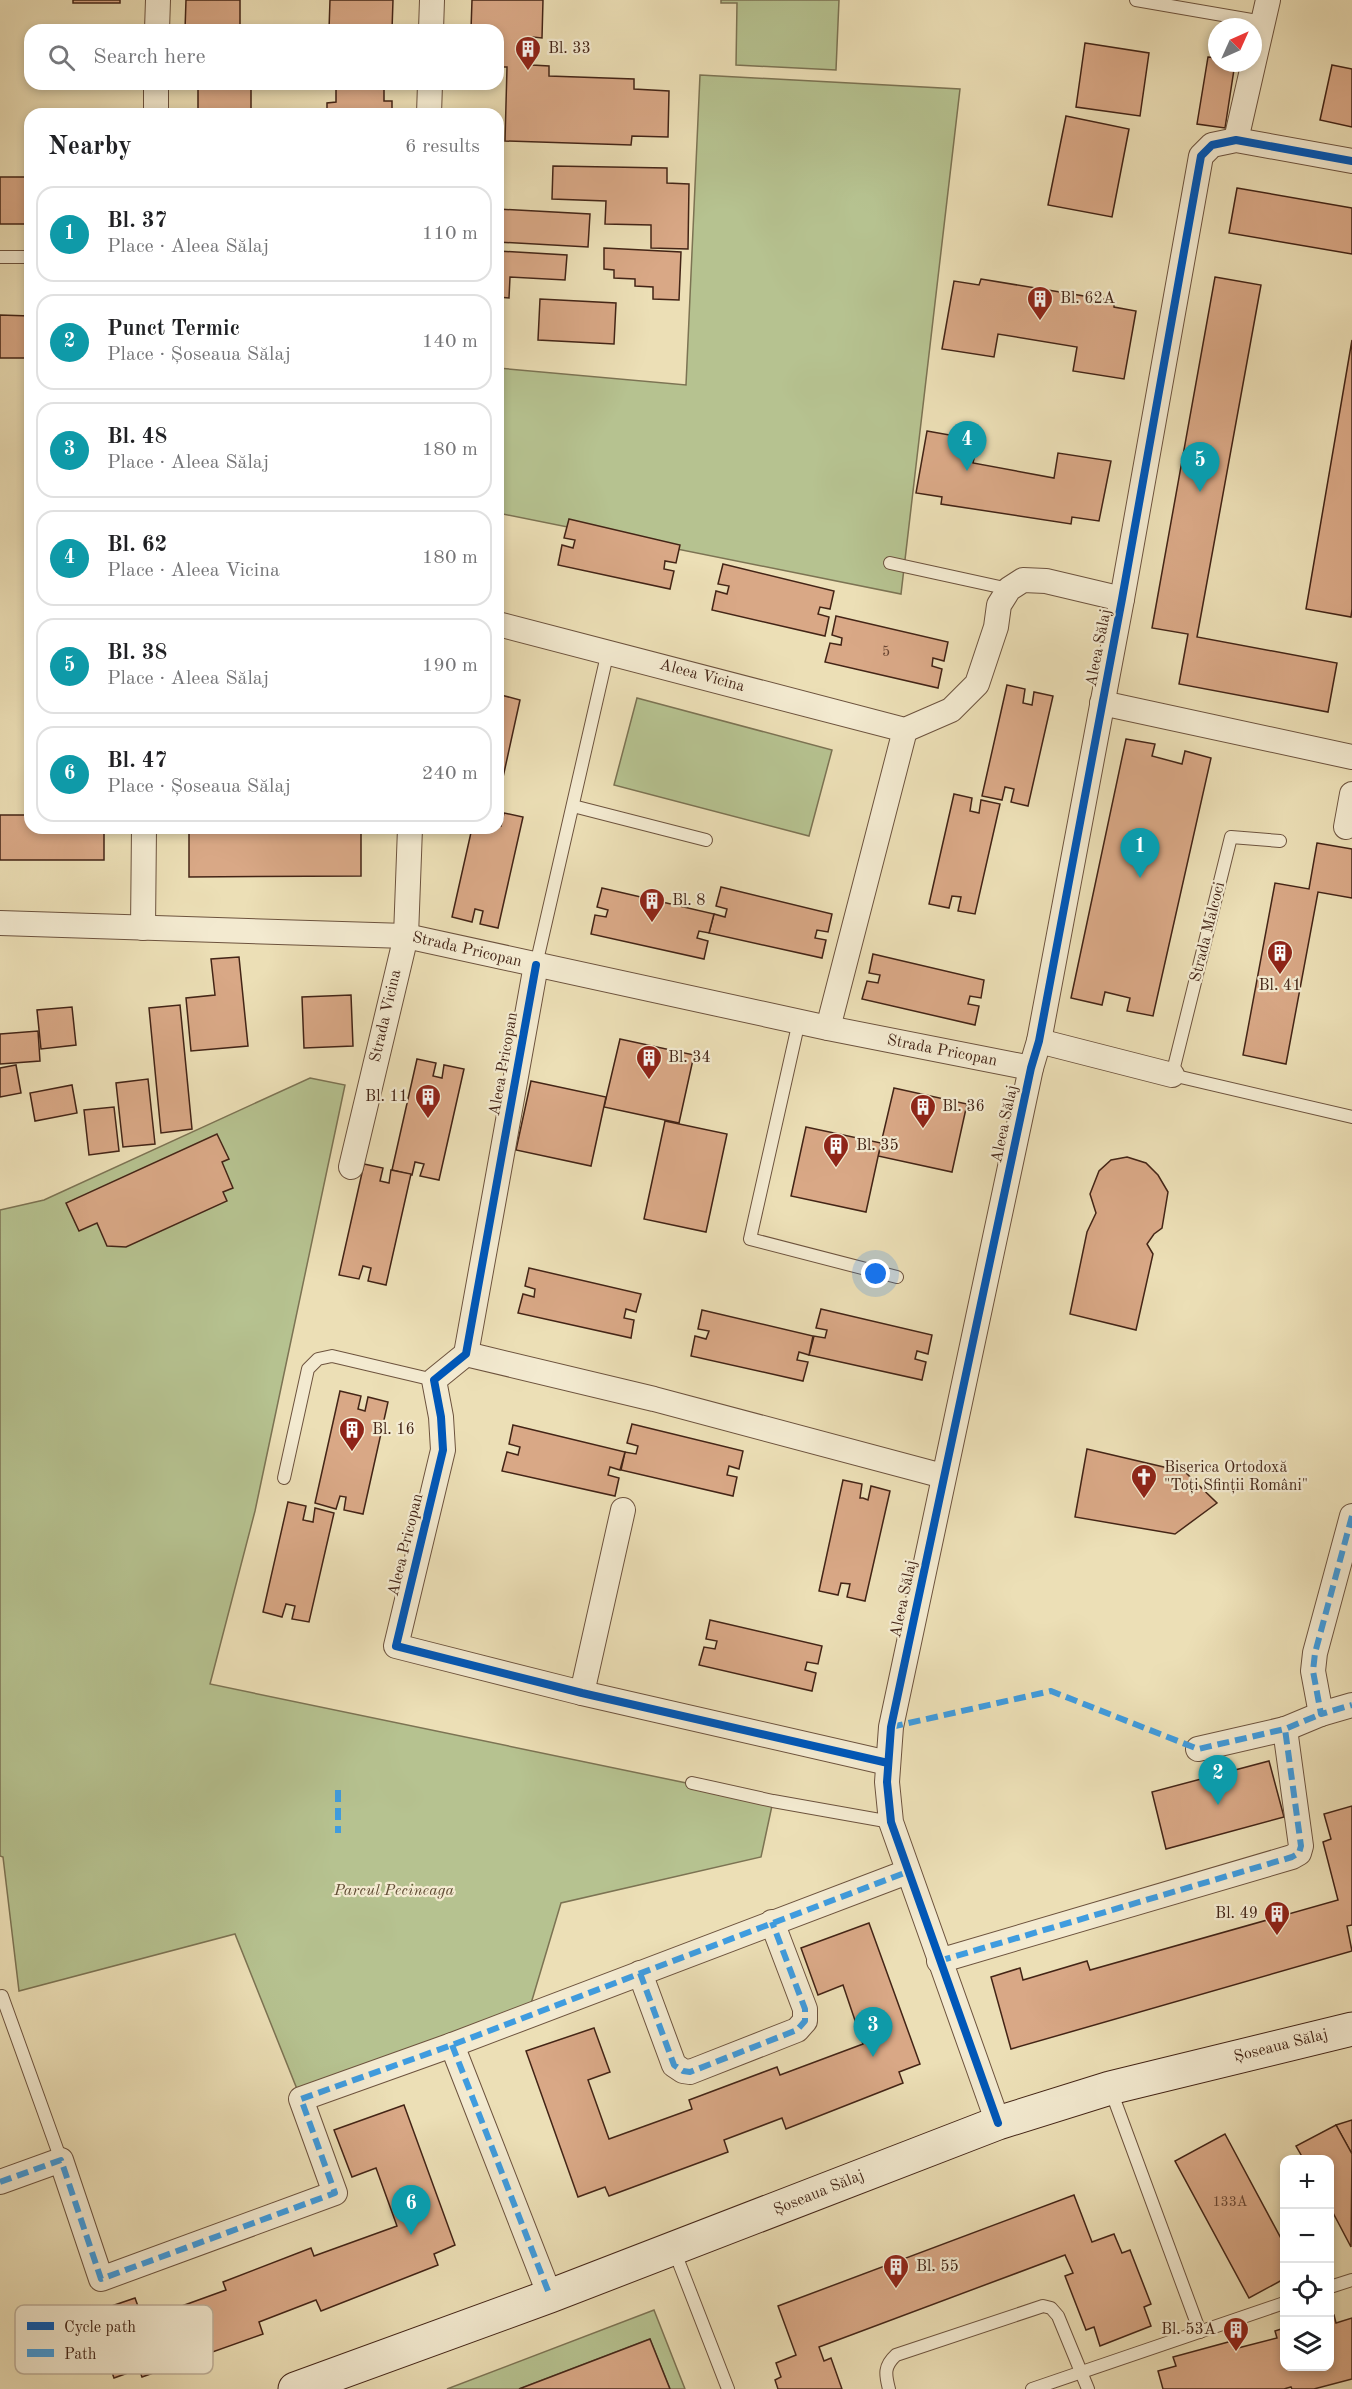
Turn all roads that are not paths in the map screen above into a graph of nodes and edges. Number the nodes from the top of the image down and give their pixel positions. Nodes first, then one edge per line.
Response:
1 (158, 0) edge
2 (432, 0) edge
3 (1136, 0) edge
4 (1201, 6) edge
5 (1265, 11) edge
6 (157, 24) edge
7 (431, 24) edge
8 (156, 90) edge
9 (430, 90) edge
10 (156, 108) edge
11 (429, 108) edge
12 (1236, 140) junction
13 (1352, 161) edge
14 (0, 257) edge
15 (24, 257) edge
16 (890, 563) dead end
17 (1009, 589) junction
18 (1122, 599) junction
19 (504, 625) edge
20 (608, 651) junction
21 (1102, 703) junction
22 (905, 730) junction
23 (1352, 756) edge
24 (1352, 794) edge
25 (573, 806) junction
26 (1346, 827) dead end
27 (144, 834) edge
28 (410, 834) edge
29 (706, 840) dead end
30 (1280, 841) dead end
31 (0, 923) edge
32 (143, 928) junction
33 (406, 936) junction
34 (536, 965) junction
35 (799, 1022) junction
36 (828, 1028) junction
37 (1039, 1041) junction
38 (1031, 1068) junction
39 (1173, 1075) junction
40 (1352, 1117) edge
41 (351, 1167) dead end
42 (897, 1277) dead end
43 (466, 1354) junction
44 (434, 1380) junction
45 (943, 1476) junction
46 (284, 1478) dead end
47 (623, 1510) dead end
48 (1352, 1516) edge
49 (582, 1693) junction
50 (1352, 1705) edge
51 (1321, 1714) junction
52 (1285, 1729) junction
53 (1198, 1749) dead end
54 (888, 1763) junction
55 (692, 1783) dead end
56 (891, 1822) junction
57 (907, 1872) junction
58 (772, 1922) junction
59 (939, 1961) junction
60 (640, 1973) junction
61 (2, 1996) dead end
62 (1352, 2029) edge
63 (452, 2045) junction
64 (1110, 2088) junction
65 (998, 2123) junction
66 (62, 2160) junction
67 (0, 2182) edge
68 (674, 2249) junction
69 (1352, 2280) edge
70 (1334, 2286) edge
71 (550, 2296) junction
72 (1280, 2304) edge
73 (1200, 2332) junction
74 (1081, 2372) junction
75 (295, 2389) edge
76 (728, 2389) edge
77 (889, 2389) edge
78 (1032, 2389) edge
79 (1088, 2389) edge

1 - 6 street
2 - 7 street
3 - 4 lane
4 - 5 lane
5 - 12 street
8 - 10 street
9 - 11 street
12 - 13 street
12 - 18 street, Aleea Sălaj
14 - 15 lane
16 - 17 lane
17 - 18 street
17 - 22 street
18 - 21 street, Aleea Sălaj
19 - 20 street, Aleea Vicina
20 - 22 street, Aleea Vicina
20 - 25 lane
21 - 23 street
21 - 37 street, Aleea Sălaj
22 - 36 street
24 - 26 street
25 - 29 lane
25 - 34 lane
27 - 32 street
28 - 33 street, Strada Vicina
30 - 39 lane, Strada Malcoci
31 - 32 street, Strada Pricopan
32 - 33 street, Strada Pricopan
33 - 34 street, Strada Pricopan
33 - 41 street, Strada Vicina
34 - 35 street, Strada Pricopan
34 - 43 street, Aleea Pricopan
35 - 36 street, Strada Pricopan
35 - 42 lane
36 - 38 street, Strada Pricopan
37 - 38 street, Aleea Sălaj
37 - 39 street
38 - 45 street, Aleea Sălaj
39 - 40 lane
43 - 44 street
43 - 45 street
44 - 46 lane
44 - 49 street, Aleea Pricopan
45 - 54 street, Aleea Sălaj
47 - 49 street
48 - 51 street
49 - 54 street, Aleea Pricopan
50 - 51 street
51 - 52 street
52 - 53 street
52 - 59 street
54 - 56 street, Aleea Sălaj
55 - 56 lane
56 - 57 street, Aleea Sălaj
57 - 58 street
57 - 59 street, Aleea Sălaj
58 - 60 street
58 - 60 street
59 - 65 street, Aleea Sălaj
60 - 63 street
61 - 66 lane
62 - 64 street, Șoseaua Sălaj
63 - 66 street
63 - 71 street
64 - 65 street, Șoseaua Sălaj
64 - 73 lane
65 - 68 street, Șoseaua Sălaj
66 - 67 street
68 - 71 street, Șoseaua Sălaj
68 - 76 lane
69 - 70 lane
71 - 75 street, Șoseaua Sălaj
72 - 73 lane
73 - 74 lane
74 - 77 lane
74 - 78 lane
74 - 79 lane

